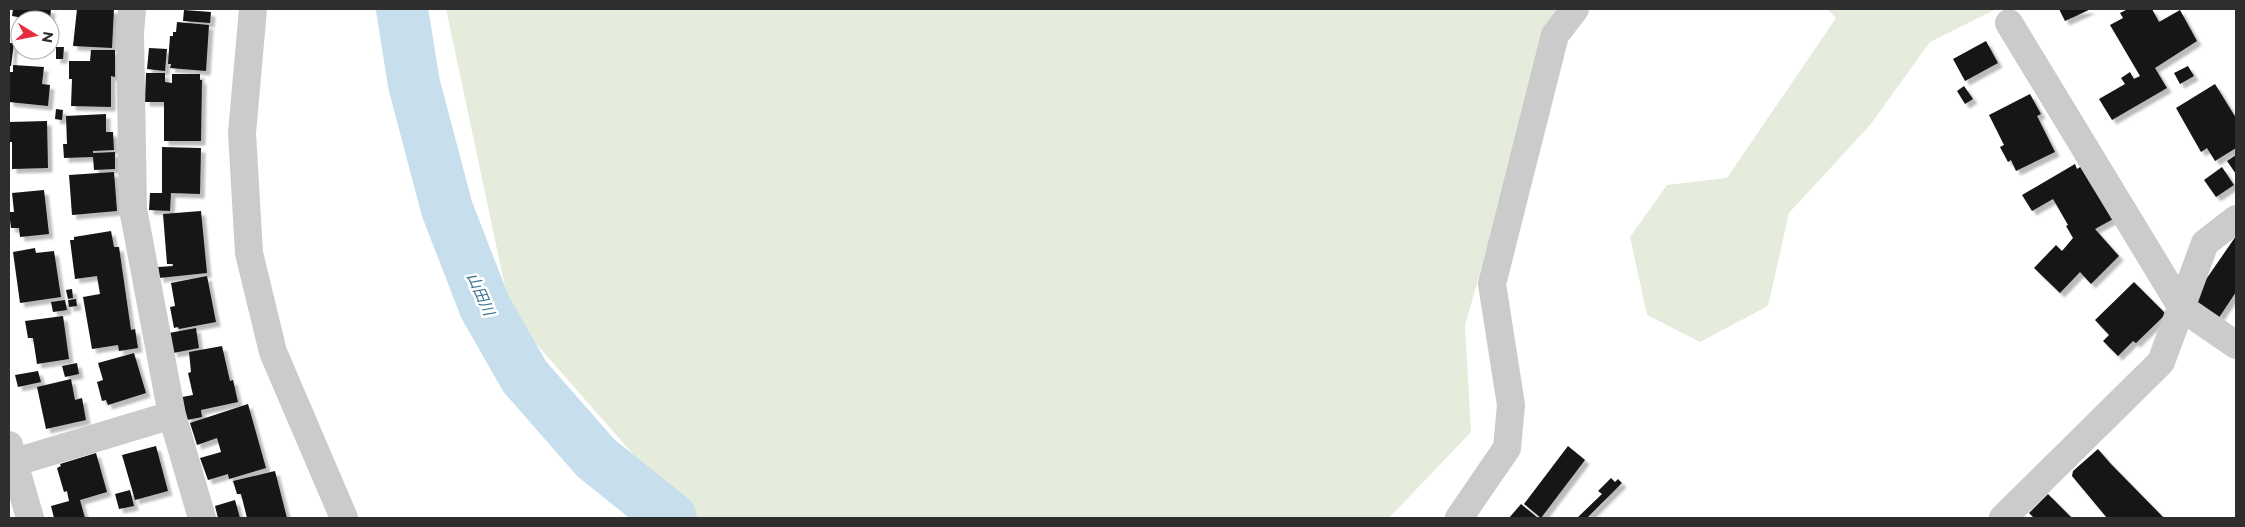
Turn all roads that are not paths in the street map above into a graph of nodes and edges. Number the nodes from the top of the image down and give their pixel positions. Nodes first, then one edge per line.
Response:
1 (132, 9) edge
2 (253, 9) edge
3 (1574, 9) edge
4 (2009, 22) dead end
5 (2236, 219) edge
6 (2182, 308) junction
7 (2236, 345) edge
8 (172, 415) junction
9 (10, 457) edge
10 (30, 518) edge
11 (202, 518) edge
12 (344, 518) edge
13 (1459, 518) edge
14 (2004, 518) edge

1 - 8 street
2 - 12 street
3 - 13 street
4 - 6 street
5 - 6 street
6 - 7 street
6 - 14 street
8 - 9 street
8 - 11 street
9 - 10 street

